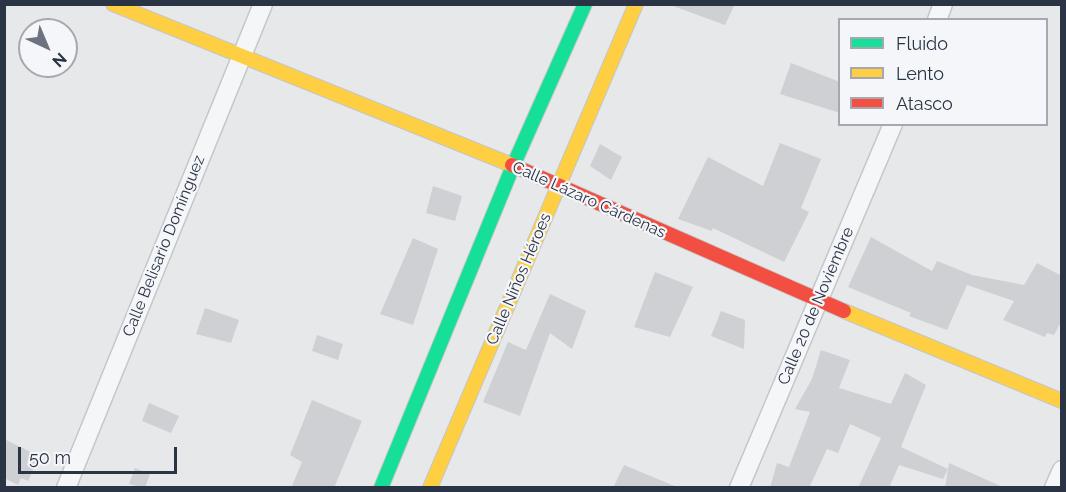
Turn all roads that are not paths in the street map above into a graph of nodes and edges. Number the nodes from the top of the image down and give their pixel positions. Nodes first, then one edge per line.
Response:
1 (113, 4) edge
2 (263, 4) edge
3 (585, 4) edge
4 (636, 4) edge
5 (242, 55) junction
6 (892, 126) edge
7 (513, 166) junction
8 (558, 187) junction
9 (819, 300) junction
10 (1062, 401) edge
11 (1062, 471) edge
12 (66, 488) edge
13 (381, 488) edge
14 (430, 488) edge
15 (739, 488) edge
16 (1054, 488) edge

1 - 5 street, Calle Lázaro Cárdenas
2 - 5 street, Calle Belisario Domínguez
3 - 7 street
4 - 8 street, Calle Niños Héroes
5 - 7 street, Calle Lázaro Cárdenas
5 - 12 street, Calle Belisario Domínguez
6 - 9 street, Calle 20 de Noviembre
7 - 8 street, Calle Lázaro Cárdenas
7 - 13 street
8 - 9 street, Calle Lázaro Cárdenas
8 - 14 street, Calle Niños Héroes
9 - 10 street, Calle Lázaro Cárdenas
9 - 15 street, Calle 20 de Noviembre
11 - 16 street

